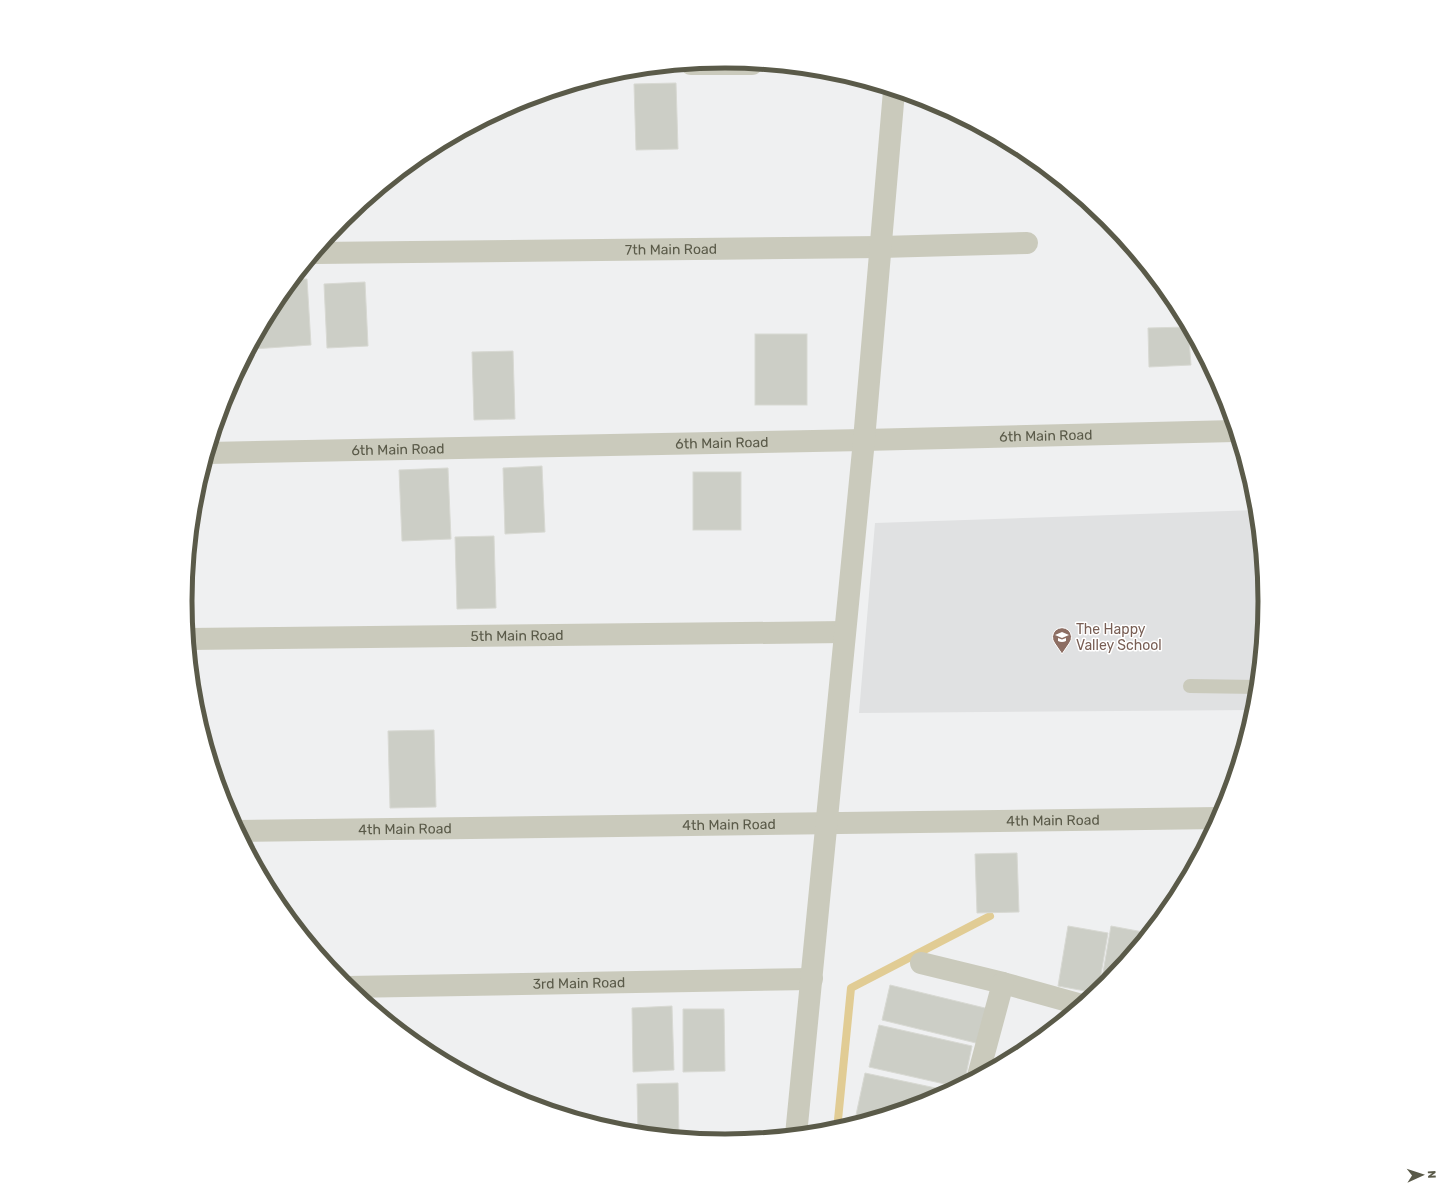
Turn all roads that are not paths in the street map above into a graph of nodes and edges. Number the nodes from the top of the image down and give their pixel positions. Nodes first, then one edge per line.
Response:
1 (894, 95) edge
2 (1027, 243) dead end
3 (881, 247) junction
4 (322, 253) edge
5 (1230, 431) edge
6 (864, 440) junction
7 (213, 453) edge
8 (845, 632) junction
9 (193, 639) edge
10 (1190, 686) dead end
11 (1251, 687) edge
12 (1212, 818) edge
13 (826, 824) junction
14 (244, 831) edge
15 (921, 963) dead end
16 (812, 979) junction
17 (1002, 983) junction
18 (356, 987) edge
19 (1077, 1003) edge
20 (979, 1070) edge
21 (797, 1130) edge

1 - 3 street
2 - 3 street, 7th Main Road
3 - 4 street, 7th Main Road
3 - 6 street
5 - 6 street, 6th Main Road
6 - 7 street, 6th Main Road
6 - 8 street
8 - 9 street, 5th Main Road
8 - 13 street
10 - 11 lane
12 - 13 street, 4th Main Road
13 - 14 street, 4th Main Road
13 - 16 street
15 - 17 street
16 - 18 street, 3rd Main Road
16 - 21 street
17 - 19 street
17 - 20 street

